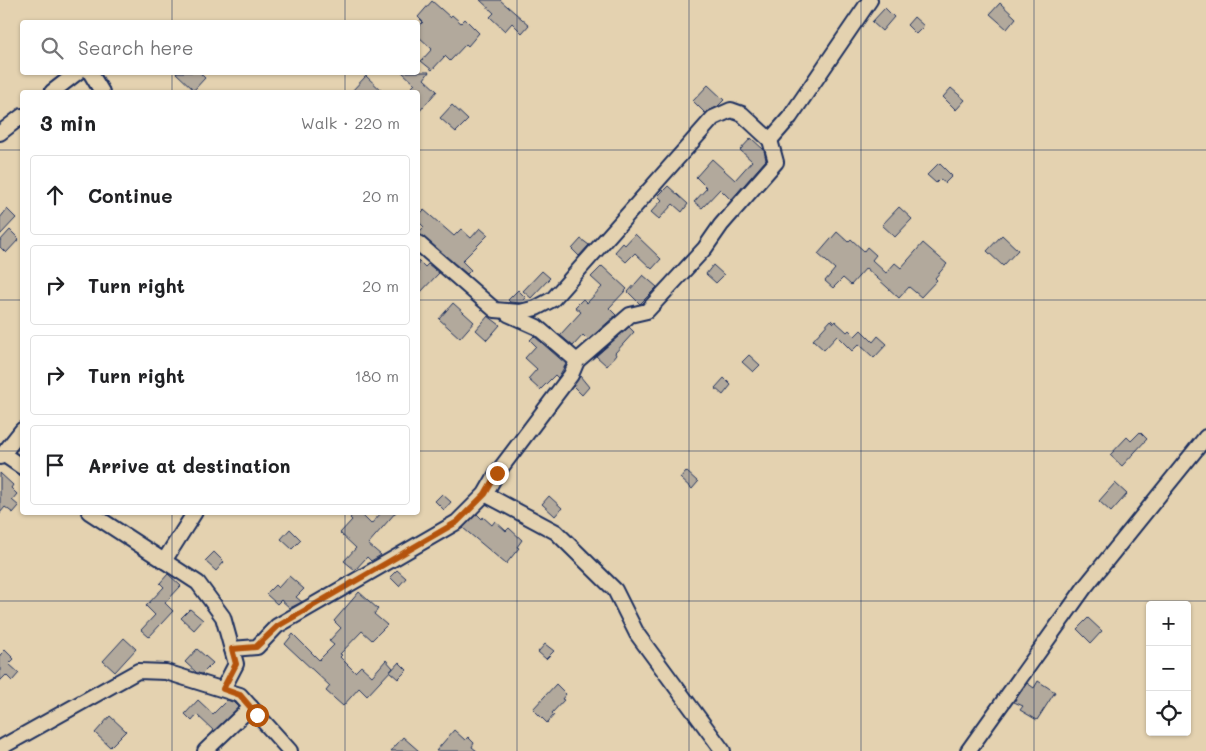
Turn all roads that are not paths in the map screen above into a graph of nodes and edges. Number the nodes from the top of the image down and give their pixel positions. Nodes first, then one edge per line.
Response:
1 (870, 0) edge
2 (74, 75) edge
3 (92, 75) edge
4 (55, 90) edge
5 (101, 90) edge
6 (20, 118) edge
7 (0, 133) edge
8 (770, 140) junction
9 (420, 245) edge
10 (503, 312) junction
11 (576, 361) junction
12 (20, 433) edge
13 (1206, 437) edge
14 (2, 456) edge
15 (20, 466) edge
16 (485, 494) junction
17 (94, 515) edge
18 (193, 515) edge
19 (164, 561) junction
20 (232, 649) junction
21 (223, 689) junction
22 (250, 707) junction
23 (0, 748) edge
24 (205, 751) edge
25 (290, 751) edge
26 (723, 751) edge
27 (968, 751) edge

1 - 8 street
2 - 4 street
3 - 5 street
6 - 7 street
8 - 10 street
8 - 11 street
9 - 10 street
10 - 11 street
11 - 16 street
12 - 14 street
13 - 27 street
14 - 15 street
16 - 20 street
16 - 26 street
17 - 19 street
18 - 19 street
19 - 20 street
20 - 21 street
21 - 22 street
21 - 23 street
22 - 24 street
22 - 25 street

